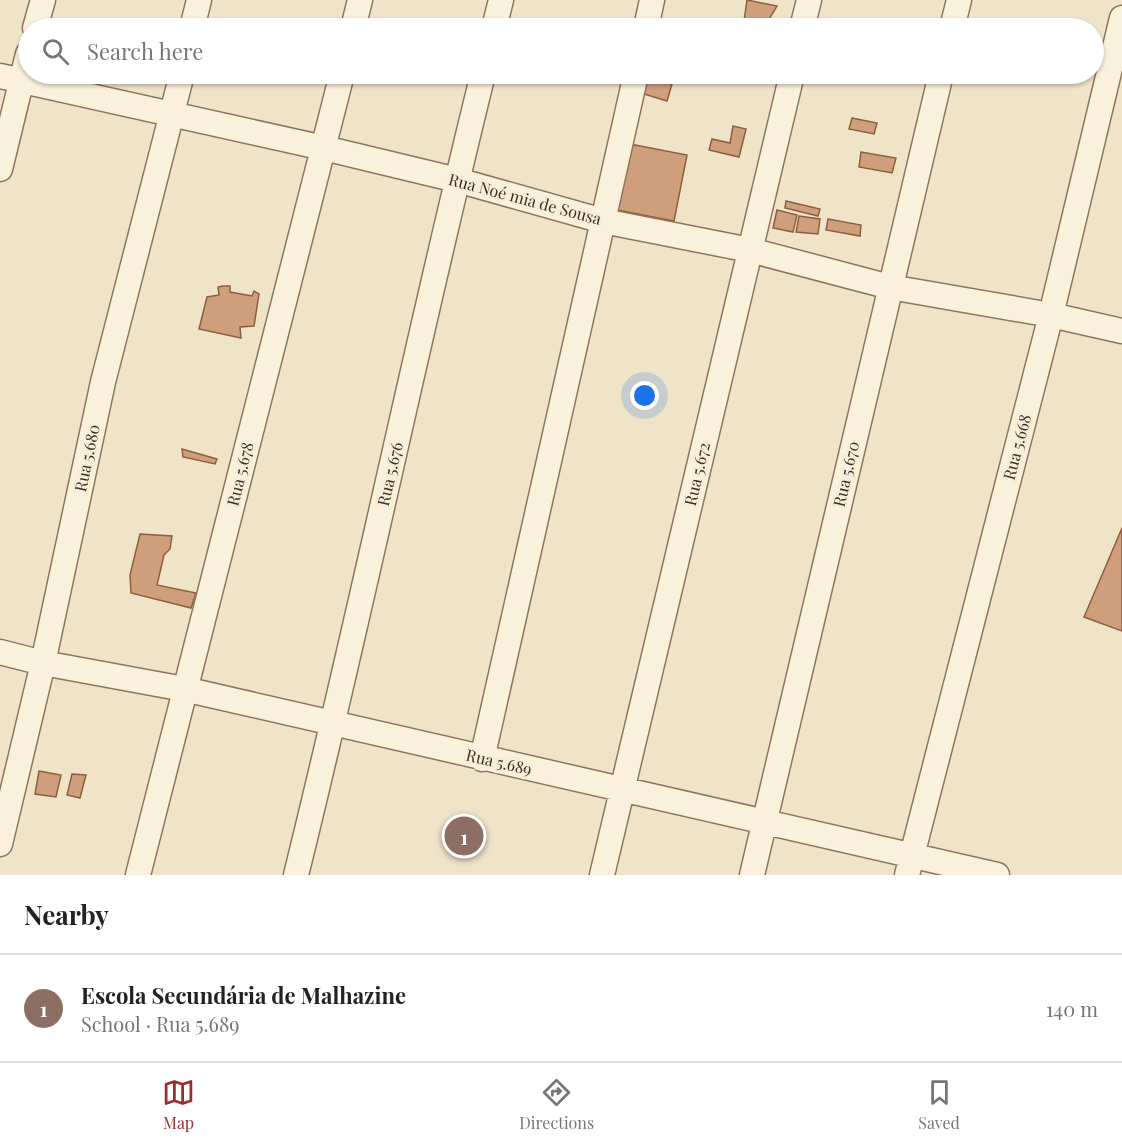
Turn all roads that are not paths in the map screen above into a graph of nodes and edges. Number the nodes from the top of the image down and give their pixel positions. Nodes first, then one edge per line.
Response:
1 (43, 0) edge
2 (199, 0) edge
3 (360, 0) edge
4 (501, 0) edge
5 (652, 0) edge
6 (809, 0) edge
7 (958, 0) edge
8 (38, 18) edge
9 (194, 18) edge
10 (356, 18) edge
11 (496, 18) edge
12 (648, 18) edge
13 (804, 18) edge
14 (954, 18) edge
15 (1122, 18) edge
16 (11, 78) edge
17 (37, 84) edge
18 (180, 84) edge
19 (340, 84) edge
20 (480, 84) edge
21 (634, 84) edge
22 (790, 84) edge
23 (939, 84) edge
24 (172, 115) junction
25 (324, 147) junction
26 (0, 169) edge
27 (456, 180) junction
28 (603, 220) junction
29 (750, 250) junction
30 (890, 287) junction
31 (1051, 315) junction
32 (1122, 332) edge
33 (0, 652) edge
34 (43, 663) junction
35 (184, 689) junction
36 (333, 724) junction
37 (482, 759) junction
38 (623, 790) junction
39 (764, 821) junction
40 (0, 844) edge
41 (909, 865) edge
42 (138, 875) edge
43 (296, 875) edge
44 (602, 875) edge
45 (752, 875) edge
46 (997, 875) edge

1 - 8 street
2 - 9 street
3 - 10 street
4 - 11 street
5 - 12 street
6 - 13 street
7 - 14 street
15 - 31 street, Rua 5.668
16 - 26 street
17 - 24 street, Rua Noé mia de Sousa
18 - 24 street, Rua 5.680
19 - 25 street, Rua 5.678
20 - 27 street, Rua 5.676
21 - 28 street
22 - 29 street, Rua 5.672
23 - 30 street, Rua 5.670
24 - 25 street, Rua Noé mia de Sousa
24 - 34 street, Rua 5.680
25 - 27 street, Rua Noé mia de Sousa
25 - 35 street, Rua 5.678
27 - 28 street, Rua Noé mia de Sousa
27 - 36 street, Rua 5.676
28 - 29 street, Rua Noé mia de Sousa
28 - 37 street
29 - 30 street, Rua Noé mia de Sousa
29 - 38 street, Rua 5.672
30 - 31 street, Rua Noé mia de Sousa
30 - 39 street, Rua 5.670
31 - 32 street, Rua Noé mia de Sousa
31 - 41 street, Rua 5.668
33 - 34 street, Rua 5.689
34 - 35 street, Rua 5.689
34 - 40 street, Rua 5.680
35 - 36 street, Rua 5.689
35 - 42 street, Rua 5.678
36 - 37 street, Rua 5.689
36 - 43 street, Rua 5.676
37 - 38 street, Rua 5.689
38 - 39 street, Rua 5.689
38 - 44 street, Rua 5.672
39 - 41 street, Rua 5.689
39 - 45 street, Rua 5.670
41 - 46 street, Rua 5.689

